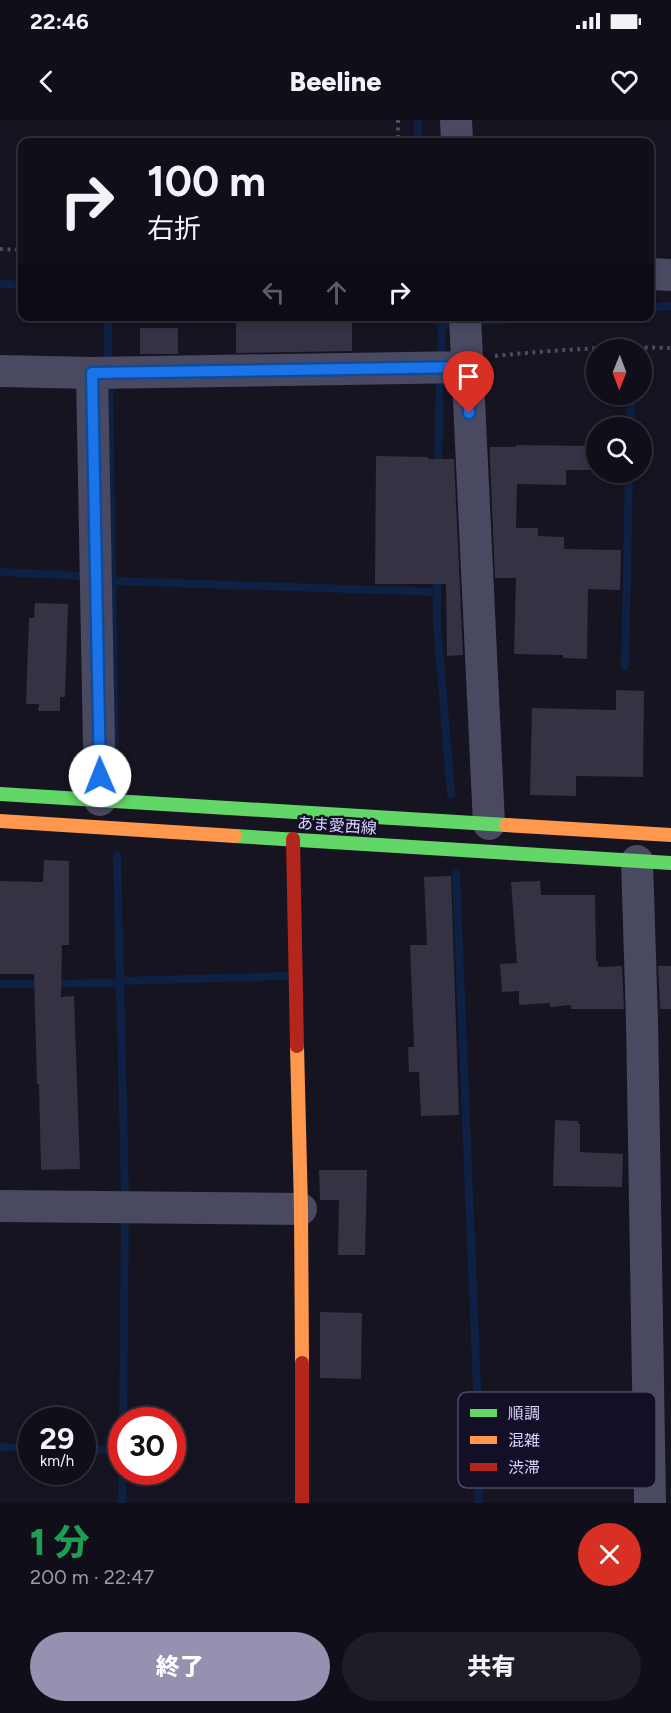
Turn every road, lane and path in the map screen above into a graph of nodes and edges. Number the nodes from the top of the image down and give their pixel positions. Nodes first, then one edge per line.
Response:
1 (398, 120) edge
2 (456, 120) edge
3 (398, 138) edge
4 (457, 138) edge
5 (0, 249) edge
6 (18, 250) edge
7 (654, 273) edge
8 (671, 275) edge
9 (466, 345) edge
10 (671, 348) edge
11 (0, 371) edge
12 (103, 373) junction
13 (0, 794) edge
14 (100, 800) junction
15 (0, 820) edge
16 (489, 824) junction
17 (671, 835) edge
18 (293, 839) junction
19 (637, 861) junction
20 (671, 863) edge
21 (0, 1206) edge
22 (301, 1209) junction
23 (648, 1392) edge
24 (650, 1488) edge
25 (303, 1503) edge
26 (650, 1503) edge

1 - 3 path
2 - 4 street
5 - 6 path
7 - 8 street
9 - 10 path
9 - 12 street
9 - 16 street
11 - 12 street
12 - 14 street
13 - 14 main road, あま愛西線
14 - 16 main road, あま愛西線
15 - 18 main road, あま愛西線
16 - 17 main road, あま愛西線
18 - 19 main road, あま愛西線
18 - 22 main road
19 - 20 main road, あま愛西線
19 - 23 street
21 - 22 street
22 - 25 main road
24 - 26 street

